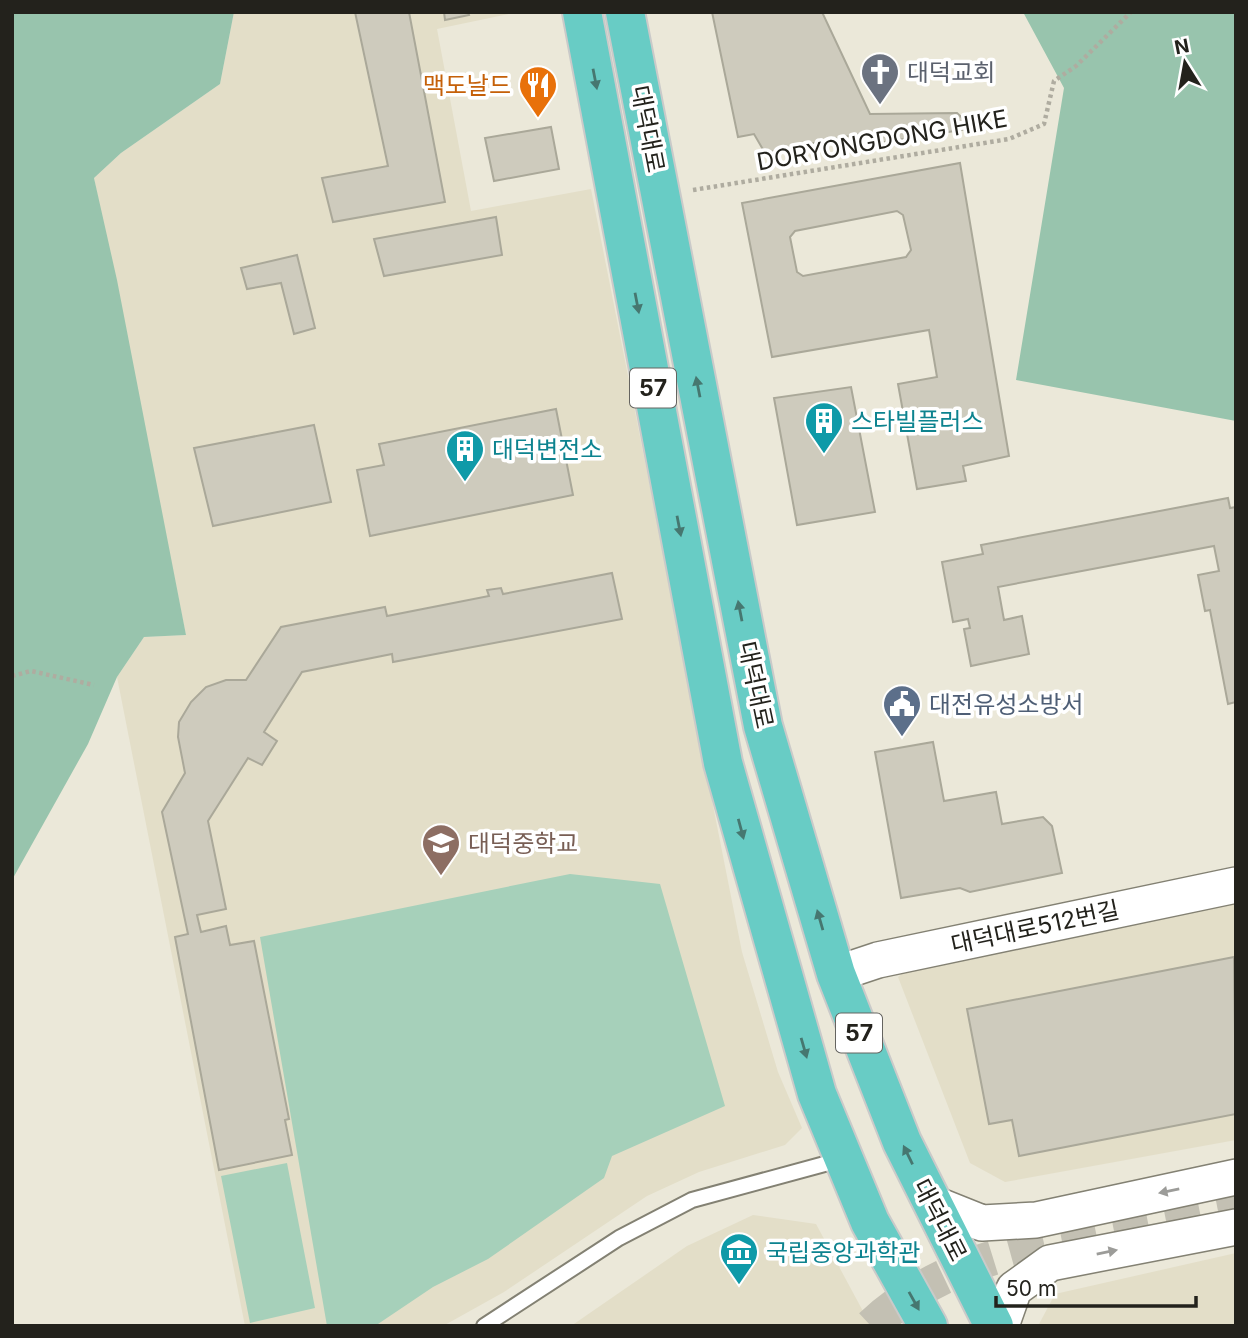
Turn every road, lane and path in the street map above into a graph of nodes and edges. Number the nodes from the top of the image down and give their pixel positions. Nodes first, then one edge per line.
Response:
1 (582, 12) edge
2 (625, 12) edge
3 (1131, 12) edge
4 (661, 196) junction
5 (12, 676) edge
6 (94, 685) dead end
7 (1236, 886) edge
8 (836, 974) junction
9 (845, 1158) junction
10 (1236, 1178) edge
11 (932, 1203) junction
12 (1236, 1216) edge
13 (1236, 1227) edge
14 (484, 1326) edge
15 (928, 1326) edge
16 (994, 1326) edge
17 (1001, 1326) edge

1 -> 9 main road, 대덕대로 / 57
2 - 4 main road, 대덕대로 / 57
3 - 4 path, DORYONGDONG HIKE
8 -> 4 main road, 대덕대로 / 57
5 - 6 path
7 - 8 street, 대덕대로512번길
11 -> 8 main road, 대덕대로 / 57
9 - 14 lane
9 -> 15 main road, 대덕대로 / 57
10 -> 11 street
10 - 12 street
11 - 16 main road, 대덕대로 / 57
17 -> 13 street

